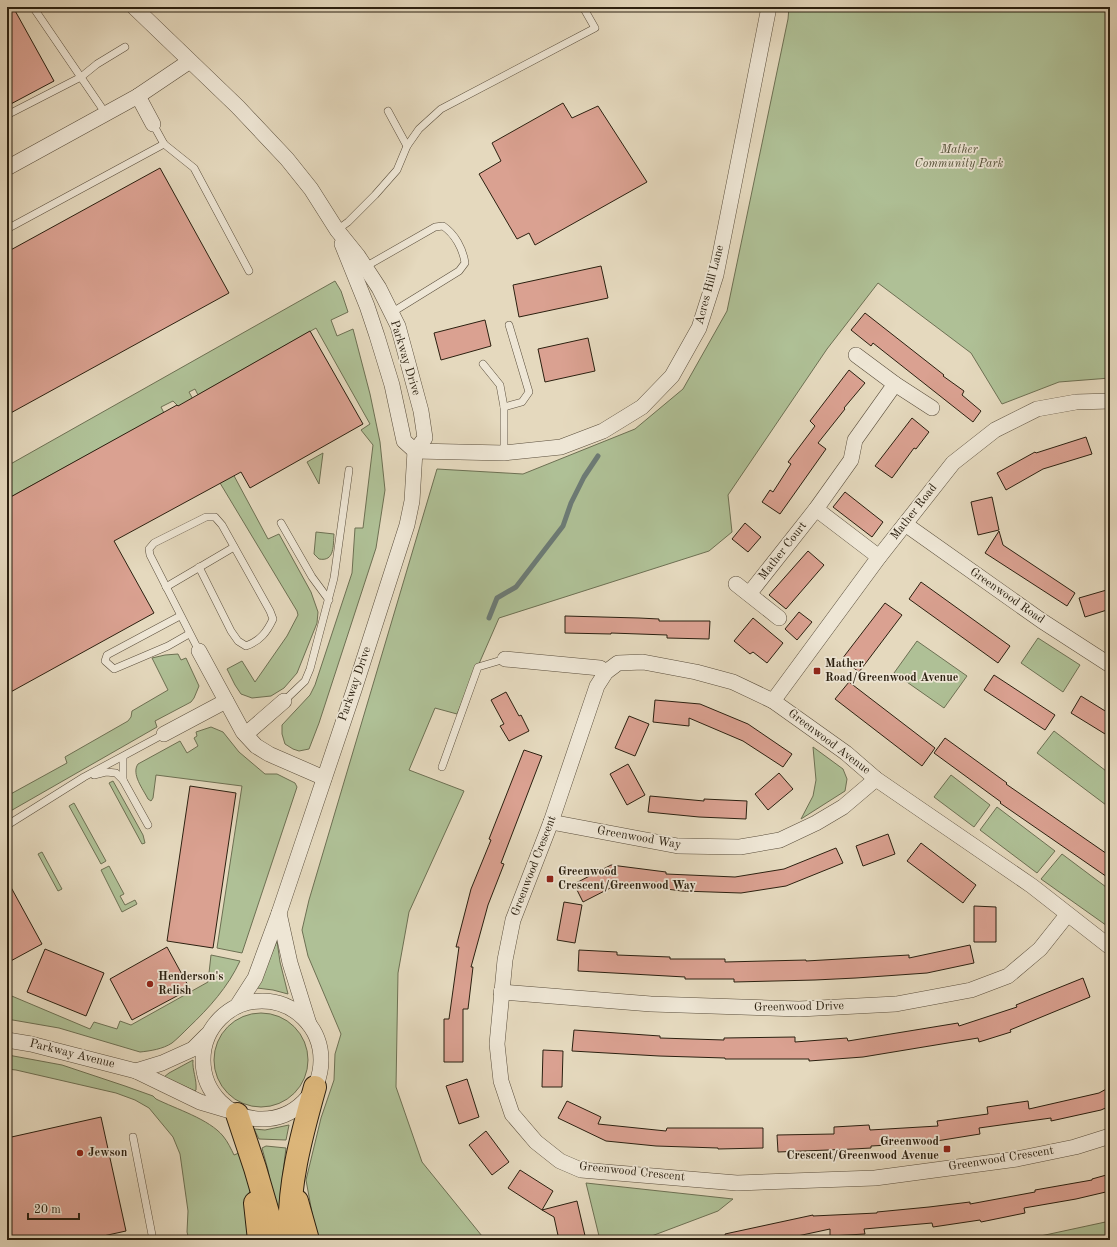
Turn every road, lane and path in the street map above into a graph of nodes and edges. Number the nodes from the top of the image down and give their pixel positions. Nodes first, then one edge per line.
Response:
1 (33, 7) edge
2 (134, 7) edge
3 (583, 7) edge
4 (769, 7) edge
5 (125, 47) dead end
6 (190, 61) junction
7 (81, 77) junction
8 (138, 96) junction
9 (388, 111) dead end
10 (106, 114) junction
11 (7, 115) edge
12 (153, 124) joint
13 (164, 144) junction
14 (407, 146) junction
15 (7, 168) edge
16 (7, 229) edge
17 (337, 230) junction
18 (365, 267) junction
19 (249, 271) dead end
20 (391, 313) junction
21 (509, 325) dead end
22 (856, 355) dead end
23 (483, 364) dead end
24 (895, 384) junction
25 (1110, 401) edge
26 (504, 406) junction
27 (932, 408) dead end
28 (415, 452) junction
29 (504, 453) junction
30 (349, 470) dead end
31 (816, 509) junction
32 (281, 523) dead end
33 (905, 524) junction
34 (234, 547) junction
35 (880, 557) junction
36 (199, 567) junction
37 (736, 584) dead end
38 (166, 587) junction
39 (749, 594) junction
40 (328, 600) junction
41 (180, 616) junction
42 (779, 618) dead end
43 (189, 634) junction
44 (199, 651) joint
45 (505, 659) joint
46 (1110, 666) edge
47 (606, 672) junction
48 (226, 701) junction
49 (284, 701) joint
50 (773, 701) junction
51 (164, 734) joint
52 (246, 734) junction
53 (123, 757) junction
54 (442, 767) dead end
55 (84, 777) junction
56 (324, 778) junction
57 (876, 778) junction
58 (123, 780) junction
59 (551, 822) junction
60 (9, 824) dead end
61 (148, 825) dead end
62 (279, 913) junction
63 (1067, 915) junction
64 (1110, 947) edge
65 (501, 992) junction
66 (237, 1006) junction
67 (310, 1026) junction
68 (209, 1034) junction
69 (7, 1040) edge
70 (136, 1071) junction
71 (315, 1087) junction
72 (234, 1112) junction
73 (1110, 1136) edge
74 (133, 1137) dead end
75 (255, 1168) junction
76 (293, 1184) junction
77 (153, 1240) edge
78 (259, 1240) edge
79 (276, 1240) edge
80 (290, 1240) edge
81 (308, 1240) edge

1 - 7 lane
2 - 6 street, Parkway Drive
3 - 14 lane
4 - 29 street, Acres Hill Lane
5 - 7 lane
6 - 8 street
6 - 17 street, Parkway Drive
7 - 10 lane
7 - 11 lane
8 - 10 street
8 - 12 street
9 - 14 lane
10 - 15 street
12 - 13 lane
13 - 16 lane
13 - 19 lane
14 - 17 lane
17 - 18 street, Parkway Drive
17 - 28 street, Parkway Drive
18 - 20 street, Parkway Drive
18 - 20 lane
20 - 28 street, Parkway Drive
21 - 26 lane
22 - 24 street
23 - 26 lane
24 - 27 street
24 - 31 street, Mather Court
25 - 33 street, Mather Road
26 - 29 lane
28 - 29 street, Acres Hill Lane
28 - 56 street, Parkway Drive
30 - 40 lane
31 - 35 street
31 - 39 street, Mather Court
32 - 40 lane
33 - 35 street, Mather Road
33 - 46 street, Greenwood Road
34 - 36 lane
34 - 36 lane
34 - 38 lane
35 - 50 street, Mather Road
36 - 38 lane
37 - 39 street
38 - 41 lane
39 - 42 street
40 - 49 lane
41 - 43 lane
41 - 43 lane
43 - 44 lane
44 - 48 street
45 - 47 street
45 - 54 lane
47 - 50 street, Greenwood Avenue
47 - 59 street, Greenwood Crescent
48 - 51 street
48 - 52 street
49 - 52 street
50 - 57 street, Greenwood Avenue
51 - 53 lane
52 - 56 street
53 - 55 lane
53 - 58 lane
55 - 58 lane
55 - 60 lane
56 - 62 street, Parkway Drive
57 - 59 street, Greenwood Way
57 - 63 street, Greenwood Avenue
58 - 61 lane
59 - 65 street, Greenwood Crescent
62 - 66 street, Parkway Drive
62 - 67 street
63 - 64 street, Greenwood Avenue
63 - 65 street, Greenwood Drive
65 - 73 street, Greenwood Crescent
66 - 67 street
66 - 68 street
67 - 71 street
68 - 70 street
68 - 72 street
69 - 70 street, Parkway Avenue
70 - 72 street, Parkway Avenue
71 - 72 street
71 - 76 highway
72 - 75 highway
74 - 77 lane
75 - 78 highway
75 - 79 highway
76 - 80 highway
76 - 81 highway

